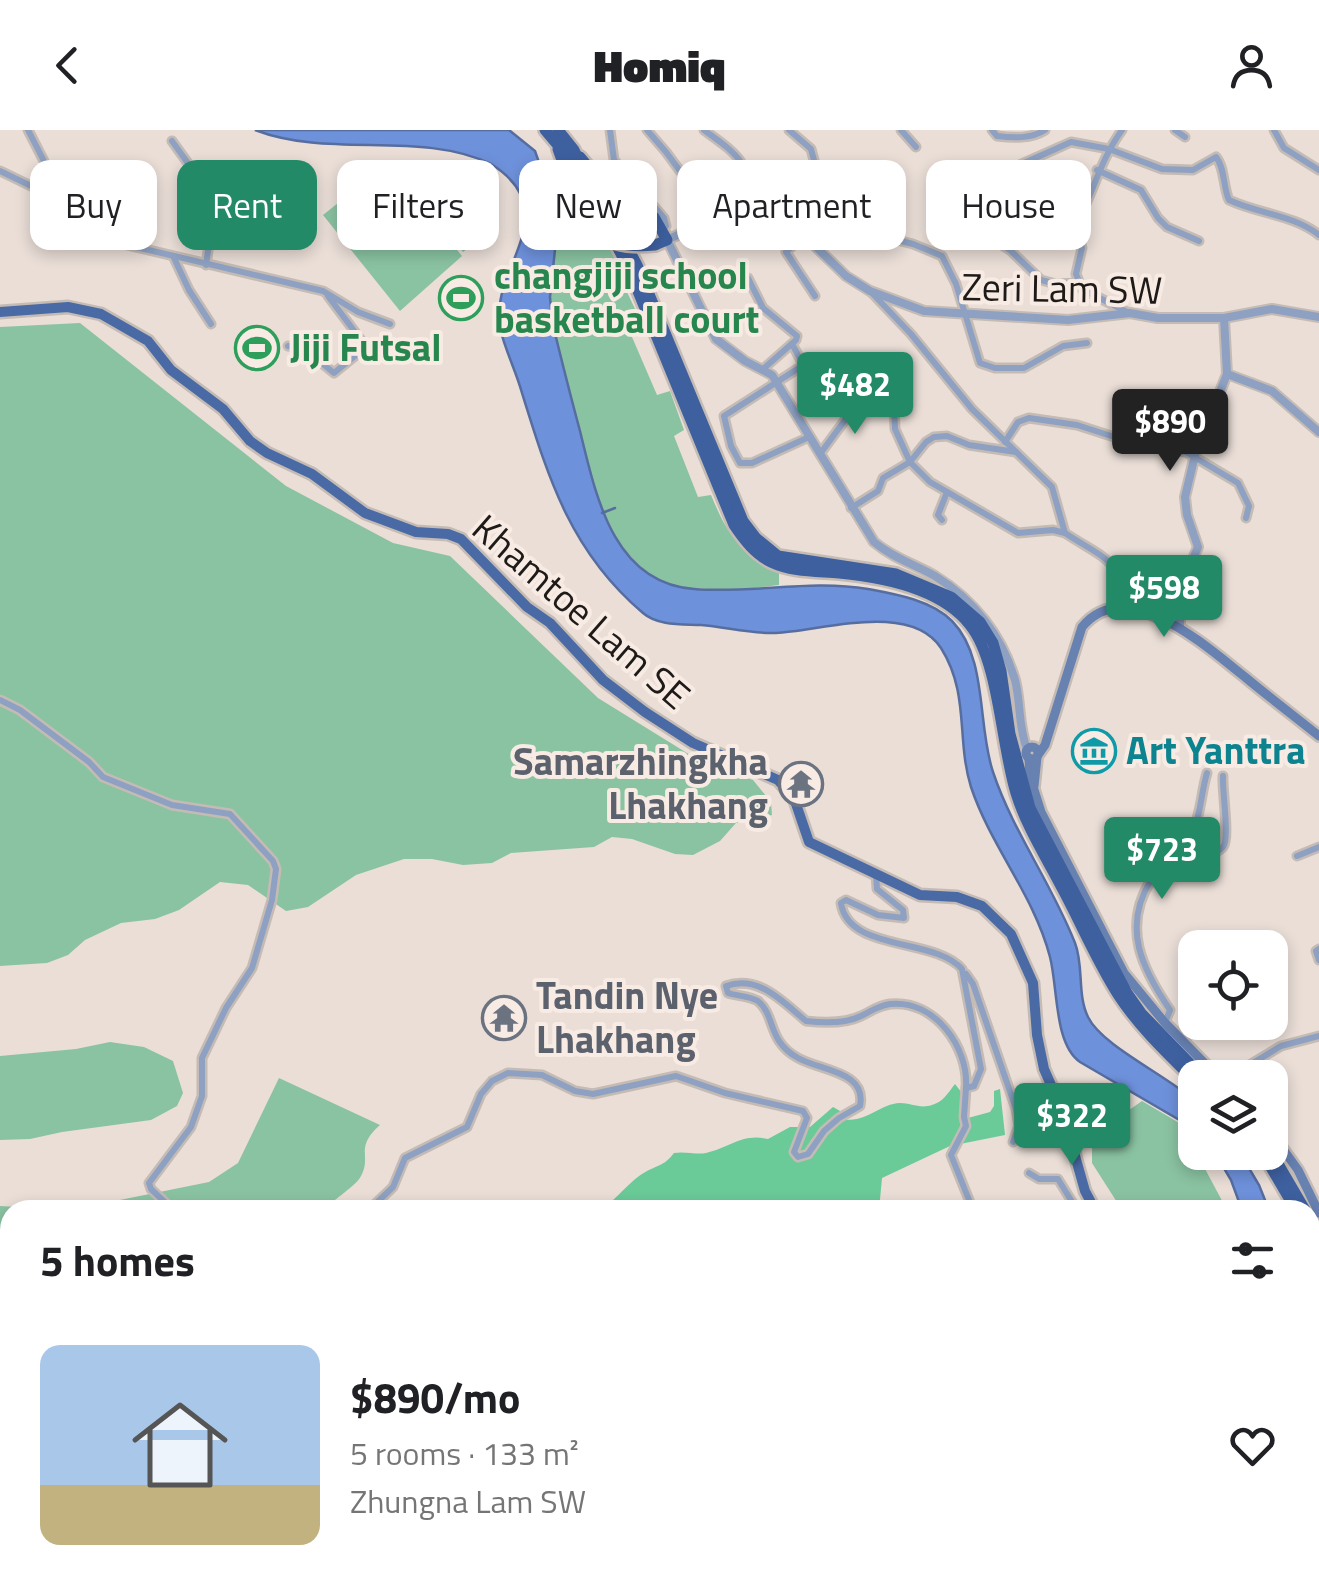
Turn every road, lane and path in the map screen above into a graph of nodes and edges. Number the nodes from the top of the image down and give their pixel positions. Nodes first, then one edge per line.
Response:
1 (28, 130) edge
2 (544, 130) edge
3 (558, 130) edge
4 (646, 130) edge
5 (704, 130) edge
6 (789, 130) edge
7 (901, 130) edge
8 (992, 130) edge
9 (1045, 130) edge
10 (1122, 130) edge
11 (1176, 130) edge
12 (1274, 130) edge
13 (615, 132) edge
14 (1185, 136) dead end
15 (172, 141) dead end
16 (916, 148) dead end
17 (1110, 149) junction
18 (574, 150) junction
19 (43, 160) edge
20 (741, 160) edge
21 (1031, 160) edge
22 (677, 167) edge
23 (0, 170) edge
24 (1097, 170) junction
25 (1319, 170) edge
26 (30, 185) edge
27 (677, 232) edge
28 (1319, 236) edge
29 (662, 238) junction
30 (1198, 241) dead end
31 (145, 250) edge
32 (788, 250) edge
33 (819, 250) edge
34 (1010, 250) edge
35 (173, 257) junction
36 (206, 265) junction
37 (748, 278) dead end
38 (1078, 283) junction
39 (870, 291) junction
40 (328, 294) junction
41 (815, 296) dead end
42 (0, 312) edge
43 (1130, 313) junction
44 (966, 316) junction
45 (1319, 317) edge
46 (1224, 318) junction
47 (211, 324) dead end
48 (390, 324) dead end
49 (1087, 343) dead end
50 (792, 344) junction
51 (288, 346) dead end
52 (805, 364) junction
53 (762, 370) junction
54 (1228, 374) junction
55 (777, 382) junction
56 (815, 386) dead end
57 (1319, 432) edge
58 (809, 437) junction
59 (1006, 442) junction
60 (1017, 452) junction
61 (819, 455) junction
62 (1195, 455) junction
63 (910, 462) junction
64 (948, 492) junction
65 (851, 508) junction
66 (1246, 518) dead end
67 (942, 520) dead end
68 (1066, 533) junction
69 (1128, 610) junction
70 (1180, 626) junction
71 (0, 700) edge
72 (1002, 704) junction
73 (1319, 736) edge
74 (1009, 748) junction
75 (1030, 754) junction
76 (1207, 774) dead end
77 (1223, 776) dead end
78 (1319, 846) edge
79 (1297, 856) dead end
80 (1169, 864) junction
81 (876, 873) junction
82 (1319, 949) edge
83 (1319, 960) edge
84 (962, 969) junction
85 (1166, 1023) junction
86 (1319, 1036) edge
87 (1187, 1060) edge
88 (1202, 1060) edge
89 (1258, 1060) edge
90 (1178, 1064) edge
91 (966, 1088) junction
92 (1013, 1142) dead end
93 (1288, 1157) edge
94 (1273, 1170) edge
95 (1282, 1170) edge
96 (1029, 1173) dead end
97 (162, 1200) edge
98 (380, 1200) edge
99 (970, 1200) edge
100 (1071, 1200) edge
101 (1090, 1200) edge
102 (1290, 1200) edge
103 (1299, 1200) edge
104 (1313, 1200) edge

1 - 19 street
2 - 29 highway, bridge
2 - 72 highway
3 - 18 highway
4 - 22 street
5 - 20 street
6 - 44 street
7 - 16 street
8 - 9 street
10 - 17 street
11 - 14 street
12 - 25 street
13 - 29 street
15 - 36 street
17 - 21 street
17 - 24 street
17 - 28 street
18 - 29 highway
18 - 72 highway
23 - 26 street
24 - 30 street
24 - 38 street
27 - 29 street
29 - 53 street
31 - 35 street
32 - 41 street
33 - 39 street, Zeri Lam SW
34 - 38 street
35 - 36 street
35 - 47 street
36 - 40 street
37 - 50 street
38 - 43 street
39 - 44 street, Zeri Lam SW
39 - 59 street
40 - 48 street
40 - 51 street
42 - 81 main road, Khamtoe Lam SE
43 - 44 street, Zeri Lam SW
43 - 46 street, Zeri Lam SW
44 - 49 street
45 - 46 street, Zeri Lam SW
46 - 54 street
50 - 52 street
50 - 53 street
52 - 55 street
52 - 56 street
53 - 55 street
54 - 57 street
54 - 62 street
55 - 58 street
55 - 58 street
58 - 61 street
59 - 60 street
59 - 62 street
60 - 63 street
60 - 68 street
61 - 63 street
61 - 65 street
62 - 66 street
62 - 70 street
63 - 64 street
63 - 65 street
64 - 67 street
64 - 68 street
65 - 75 street
68 - 69 street
69 - 70 main road
69 - 75 main road
70 - 73 main road
71 - 97 street
72 - 74 highway
74 - 75 highway
74 - 90 highway
75 - 85 main road
75 - 87 highway
76 - 80 street
77 - 80 street
78 - 79 street
80 - 85 street
81 - 84 street
81 - 101 main road, Khamtoe Lam SE
82 - 83 street
84 - 91 street
84 - 92 street
85 - 88 main road
86 - 89 street
91 - 98 street
91 - 99 street
93 - 104 main road
94 - 102 highway
95 - 103 highway
96 - 100 street

